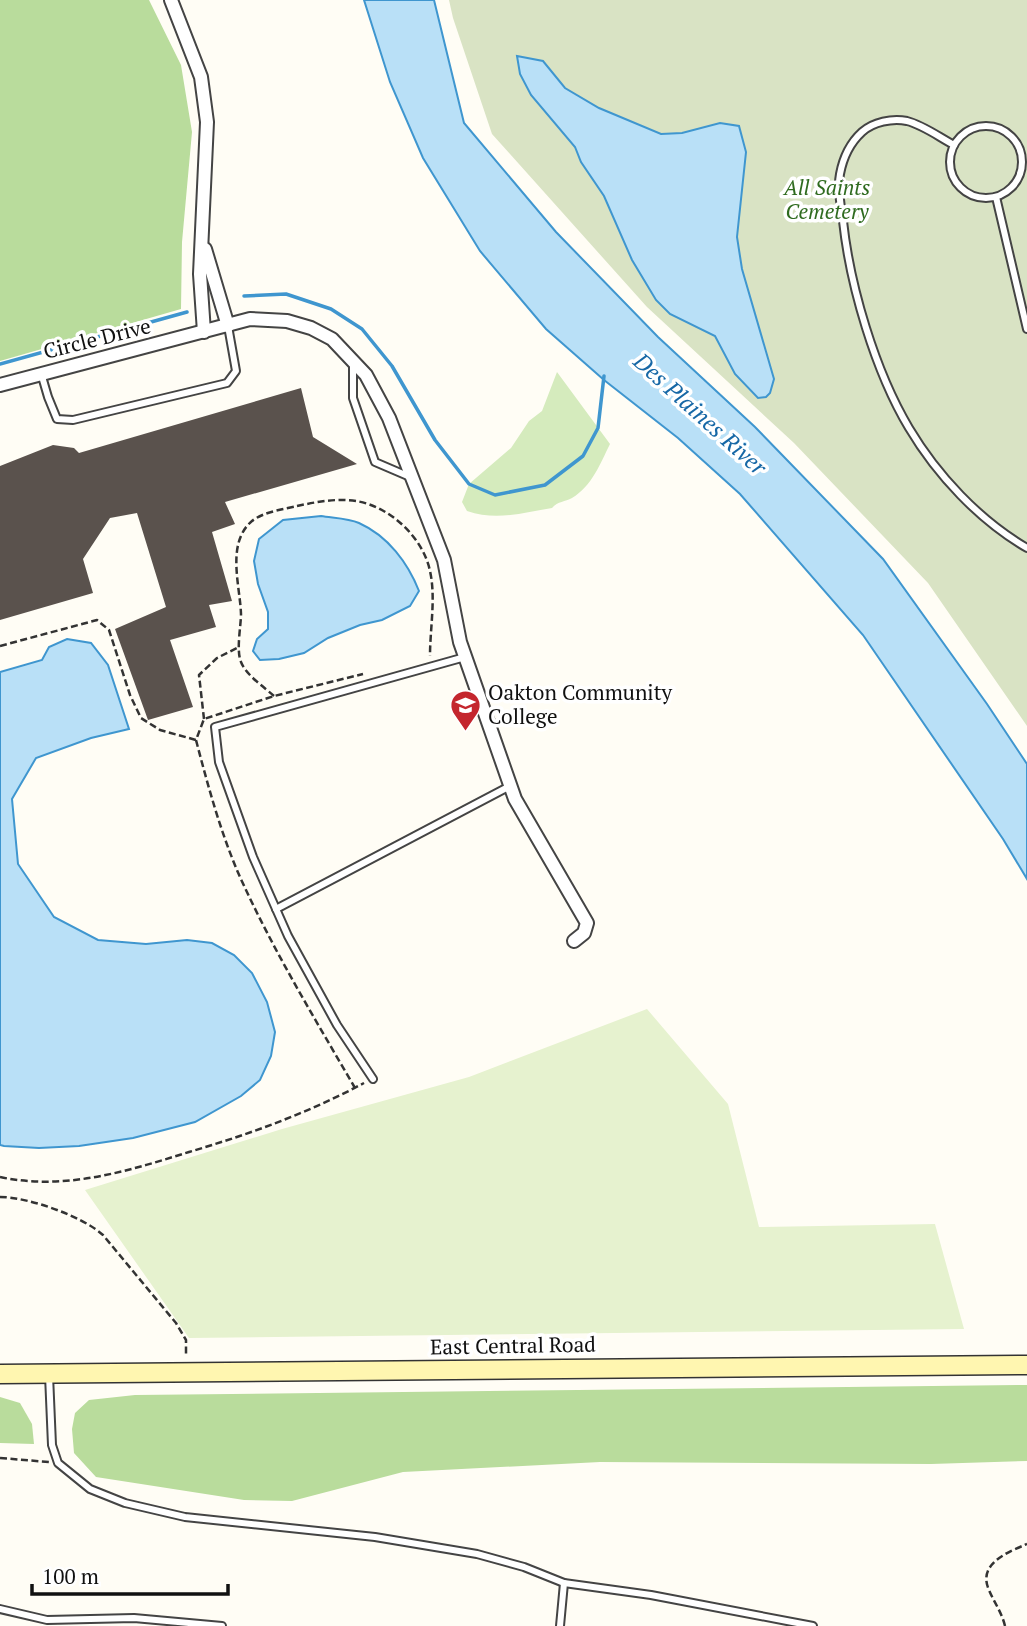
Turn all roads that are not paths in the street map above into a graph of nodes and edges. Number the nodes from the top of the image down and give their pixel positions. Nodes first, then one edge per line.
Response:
1 (171, 0) edge
2 (954, 145) junction
3 (1025, 158) edge
4 (1018, 179) junction
5 (1027, 184) edge
6 (996, 197) junction
7 (203, 244) junction
8 (228, 326) junction
9 (1027, 329) edge
10 (204, 332) junction
11 (352, 358) junction
12 (41, 373) junction
13 (0, 385) edge
14 (411, 477) junction
15 (1027, 548) edge
16 (465, 657) junction
17 (511, 785) junction
18 (276, 909) junction
19 (574, 941) dead end
20 (373, 1079) road end
21 (1027, 1365) edge
22 (49, 1373) junction
23 (0, 1374) edge
24 (564, 1583) junction
25 (0, 1609) edge
26 (222, 1626) edge
27 (560, 1626) edge
28 (813, 1626) edge

1 - 7 street
2 - 3 lane
2 - 6 lane
2 - 15 lane
3 - 4 lane
4 - 5 lane
4 - 6 lane
6 - 9 lane
7 - 8 street
7 - 10 street
8 - 10 street, Circle Drive
8 - 11 street, Circle Drive
8 - 12 lane
10 - 12 street, Circle Drive
11 - 14 street, Circle Drive
11 - 14 lane
12 - 13 street, Circle Drive
14 - 16 street, Circle Drive
16 - 17 street, Circle Drive
16 - 18 lane
17 - 18 lane
17 - 19 street, Circle Drive
18 - 20 lane
21 - 22 main road, East Central Road
22 - 23 main road, East Central Road
22 - 24 lane
24 - 27 lane
24 - 28 lane
25 - 26 lane

